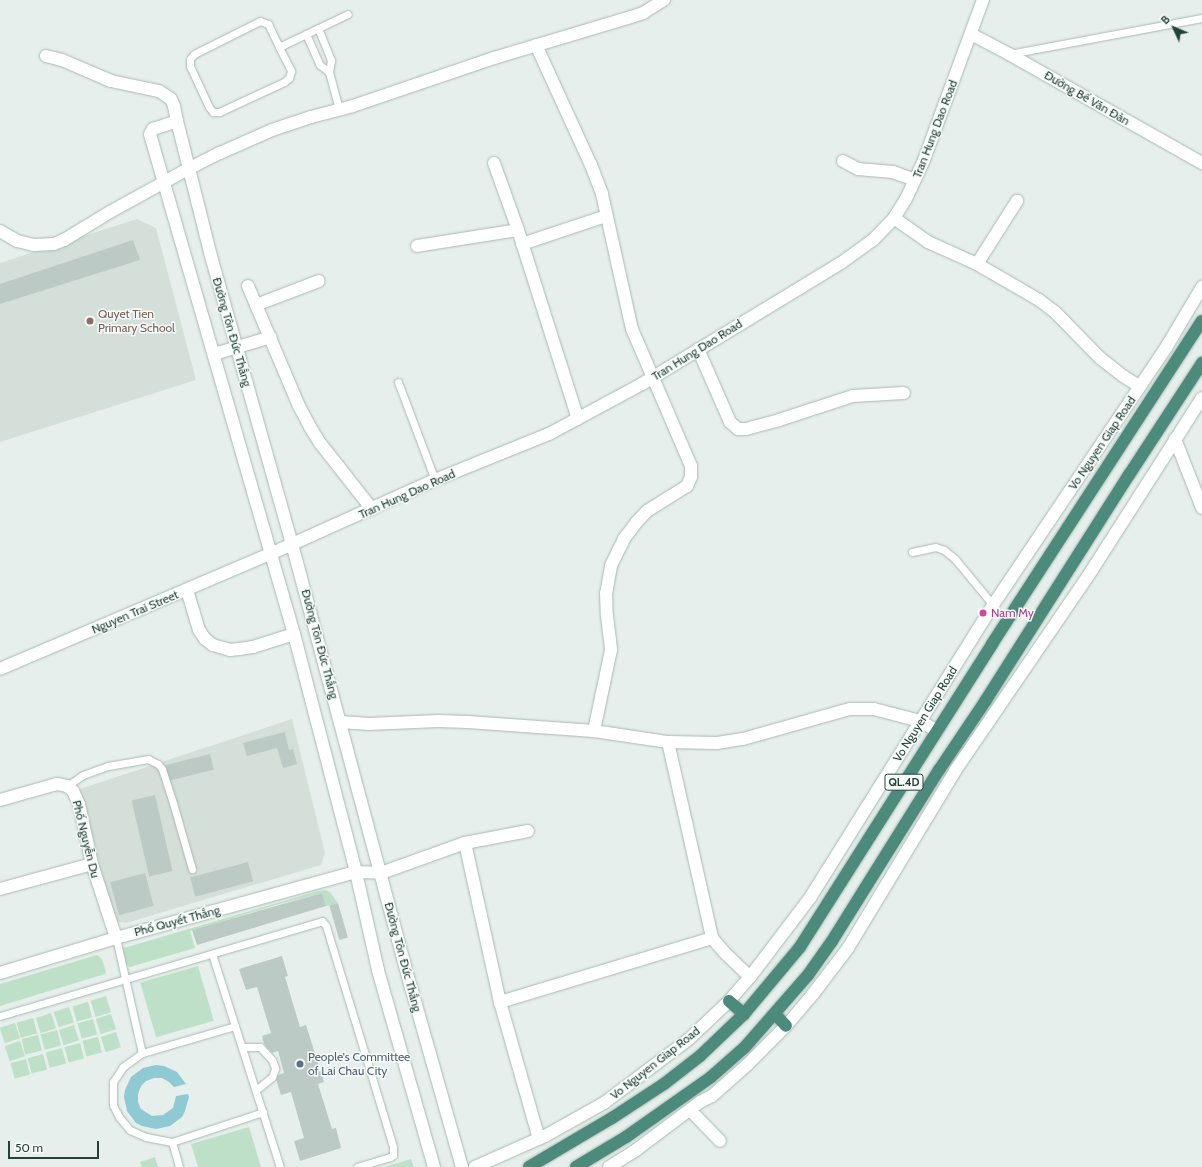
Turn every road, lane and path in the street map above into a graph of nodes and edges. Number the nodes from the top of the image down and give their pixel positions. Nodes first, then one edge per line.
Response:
1 (664, 0) edge
2 (982, 0) edge
3 (348, 14) dead end
4 (1202, 18) edge
5 (318, 28) junction
6 (306, 34) junction
7 (971, 34) junction
8 (536, 45) junction
9 (279, 47) junction
10 (1009, 54) junction
11 (46, 56) dead end
12 (329, 72) junction
13 (338, 109) junction
14 (177, 121) junction
15 (843, 161) dead end
16 (494, 163) dead end
17 (1202, 163) edge
18 (188, 169) junction
19 (915, 180) junction
20 (162, 184) junction
21 (1017, 201) dead end
22 (606, 216) junction
23 (894, 218) junction
24 (518, 230) junction
25 (0, 231) edge
26 (522, 244) junction
27 (417, 246) dead end
28 (977, 264) junction
29 (319, 281) dead end
30 (248, 286) dead end
31 (1202, 287) edge
32 (256, 305) junction
33 (1202, 322) edge
34 (271, 337) junction
35 (236, 348) junction
36 (698, 349) junction
37 (214, 354) junction
38 (1202, 363) edge
39 (652, 378) junction
40 (398, 382) dead end
41 (1139, 386) junction
42 (904, 393) dead end
43 (1202, 398) edge
44 (578, 419) junction
45 (1175, 439) junction
46 (435, 480) junction
47 (1202, 508) edge
48 (372, 509) junction
49 (292, 544) junction
50 (912, 552) dead end
51 (270, 554) junction
52 (187, 590) junction
53 (993, 605) junction
54 (294, 634) junction
55 (0, 669) edge
56 (920, 721) junction
57 (341, 722) junction
58 (594, 731) junction
59 (937, 731) junction
60 (668, 742) junction
61 (67, 786) junction
62 (0, 800) edge
63 (528, 831) dead end
64 (465, 844) junction
65 (92, 864) junction
66 (192, 869) dead end
67 (356, 872) junction
68 (382, 873) junction
69 (0, 889) edge
70 (116, 938) junction
71 (712, 938) junction
72 (212, 954) junction
73 (0, 973) edge
74 (750, 977) junction
75 (125, 978) junction
76 (729, 1001) junction
77 (500, 1002) junction
78 (744, 1014) junction
79 (775, 1014) junction
80 (0, 1016) edge
81 (235, 1026) junction
82 (786, 1026) junction
83 (242, 1047) junction
84 (142, 1053) junction
85 (256, 1090) junction
86 (690, 1110) junction
87 (263, 1112) junction
88 (539, 1139) junction
89 (720, 1141) dead end
90 (172, 1142) junction
91 (179, 1167) edge
92 (280, 1167) edge
93 (358, 1167) edge
94 (434, 1167) edge
95 (462, 1167) edge
96 (475, 1167) edge
97 (529, 1167) edge
98 (576, 1167) edge
99 (609, 1167) edge

1 - 8 street
2 - 7 street, Tran Hung Dao Road
3 - 5 lane
4 - 10 lane
5 - 6 lane
5 - 12 lane
6 - 9 lane
6 - 12 lane
7 - 10 street, Đường Bế Văn Đàn
7 - 19 street, Tran Hung Dao Road
8 - 13 street
8 - 22 street
9 - 9 lane
10 - 17 street, Đường Bế Văn Đàn
11 - 14 street, Đường Tôn Đức Thắng
12 - 13 lane
13 - 18 street
14 - 18 street, Đường Tôn Đức Thắng
14 - 20 street, Đường Tôn Đức Thắng
15 - 19 street
16 - 24 street
18 - 20 street
18 - 35 street, Đường Tôn Đức Thắng
19 - 23 street, Tran Hung Dao Road
20 - 25 street
20 - 37 street, Đường Tôn Đức Thắng
21 - 28 street
22 - 26 street
22 - 39 street
23 - 28 street
23 - 36 street, Tran Hung Dao Road
24 - 26 street
24 - 27 street
26 - 44 street
28 - 41 street
29 - 32 street
30 - 32 street
31 - 41 street, Vo Nguyen Giap Road
32 - 34 street
33 - 59 highway, Vo Nguyen Giap Road / QL.4D
34 - 35 street
34 - 48 street
35 - 37 street
35 - 49 street, Đường Tôn Đức Thắng
36 - 39 street, Tran Hung Dao Road
36 - 42 street
37 - 51 street, Đường Tôn Đức Thắng
38 - 79 highway, QL.4D
39 - 44 street, Tran Hung Dao Road
39 - 58 street
40 - 46 lane
41 - 53 street, Vo Nguyen Giap Road
43 - 45 street
44 - 46 street, Tran Hung Dao Road
45 - 47 street
45 - 82 street
46 - 48 street, Tran Hung Dao Road
48 - 49 street, Tran Hung Dao Road
49 - 51 street, Tran Hung Dao Road
49 - 57 street, Đường Tôn Đức Thắng
50 - 53 lane
51 - 52 street, Nguyen Trai Street
51 - 54 street, Đường Tôn Đức Thắng
52 - 54 street
52 - 55 street, Nguyen Trai Street
53 - 56 street, Vo Nguyen Giap Road
54 - 67 street, Đường Tôn Đức Thắng
56 - 59 street
56 - 60 street
56 - 74 street, Vo Nguyen Giap Road
57 - 58 street
57 - 68 street, Đường Tôn Đức Thắng
58 - 60 street
59 - 78 highway, Vo Nguyen Giap Road / QL.4D
60 - 71 street
61 - 62 street, Phố Nguyễn Du
61 - 65 street, Phố Nguyễn Du
61 - 66 lane
63 - 64 street
64 - 68 street
64 - 77 street
65 - 69 street
65 - 70 street, Phố Nguyễn Du
67 - 68 street, Phố Quyết Thắng
67 - 70 street, Phố Quyết Thắng
67 - 94 street, Đường Tôn Đức Thắng
68 - 95 street, Đường Tôn Đức Thắng
70 - 73 street, Phố Quyết Thắng
70 - 75 lane
71 - 74 street
71 - 77 street
72 - 75 lane
72 - 81 lane
72 - 93 lane
74 - 76 street, Vo Nguyen Giap Road
75 - 80 lane
75 - 84 lane
76 - 78 highway
76 - 88 street, Vo Nguyen Giap Road
77 - 88 street
78 - 97 highway, Vo Nguyen Giap Road / QL.4D
79 - 82 highway
79 - 98 highway, QL.4D
81 - 83 lane
81 - 84 lane
82 - 86 street
83 - 85 lane
83 - 85 lane
84 - 90 lane
85 - 87 lane
86 - 89 street
86 - 99 street
87 - 90 lane
87 - 92 lane
88 - 96 street, Vo Nguyen Giap Road
90 - 91 lane

